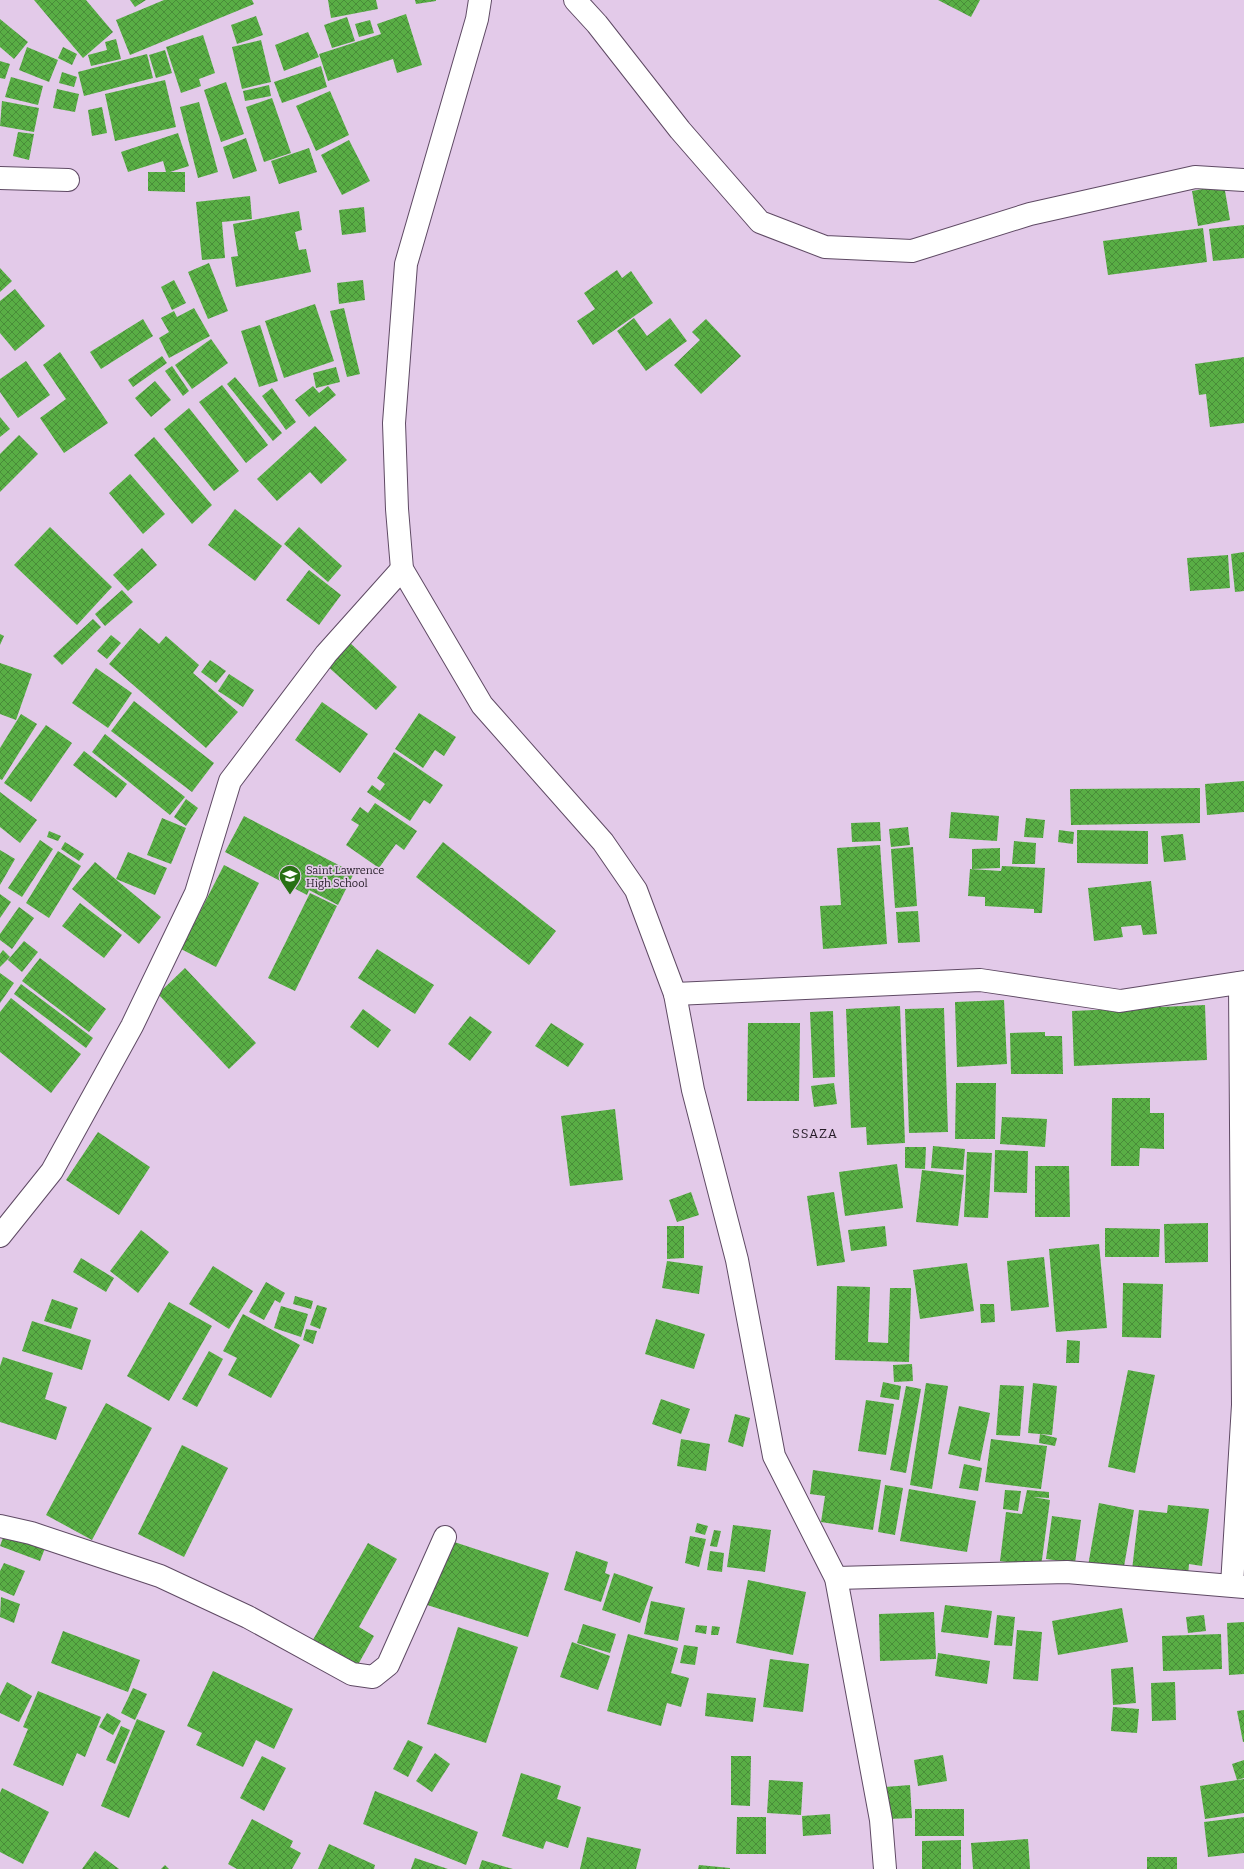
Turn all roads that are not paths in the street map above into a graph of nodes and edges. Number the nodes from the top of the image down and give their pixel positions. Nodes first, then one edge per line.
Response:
1 (480, 0) edge
2 (575, 0) edge
3 (0, 178) edge
4 (68, 180) dead end
5 (1244, 180) edge
6 (402, 569) junction
7 (1242, 982) edge
8 (675, 994) junction
9 (0, 1236) edge
10 (0, 1526) edge
11 (445, 1537) dead end
12 (836, 1578) junction
13 (1238, 1586) edge
14 (885, 1869) edge

1 - 6 street
2 - 5 street
3 - 4 street
6 - 8 street
6 - 9 street
7 - 8 street
7 - 13 street
8 - 12 street
10 - 11 street
12 - 13 street
12 - 14 street

